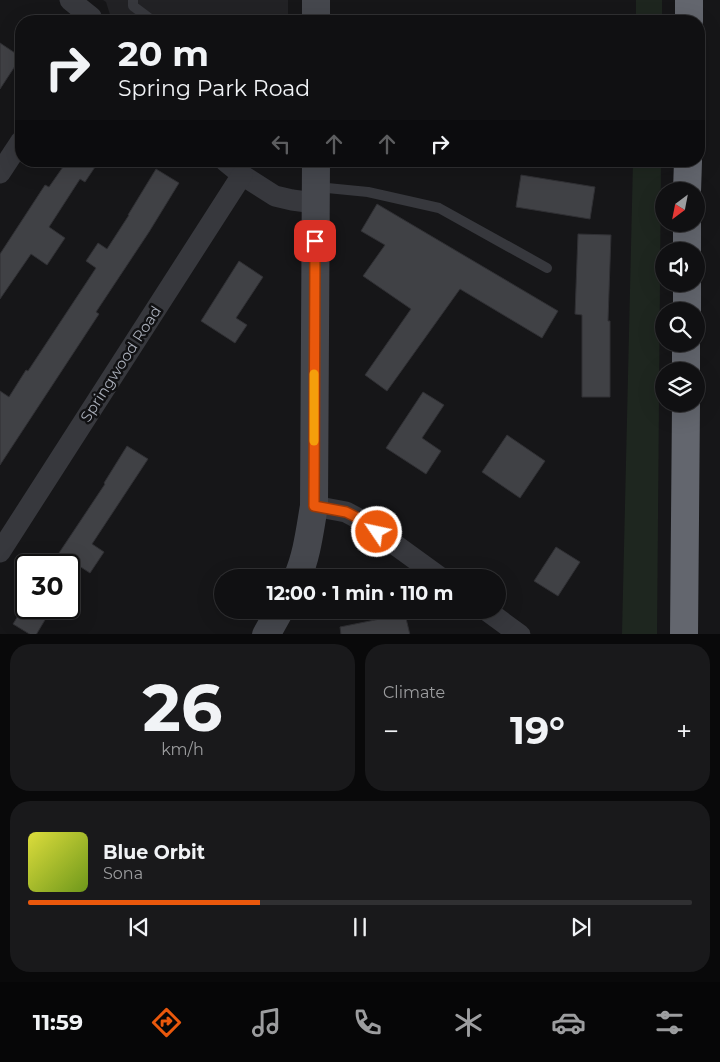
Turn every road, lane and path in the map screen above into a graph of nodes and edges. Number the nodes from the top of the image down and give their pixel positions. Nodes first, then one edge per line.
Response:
1 (70, 0) edge
2 (133, 0) edge
3 (316, 0) edge
4 (689, 0) edge
5 (89, 15) edge
6 (144, 15) edge
7 (316, 15) edge
8 (689, 15) edge
9 (15, 151) edge
10 (232, 167) edge
11 (688, 167) edge
12 (0, 173) edge
13 (242, 175) junction
14 (687, 182) edge
15 (316, 184) edge
16 (548, 268) dead end
17 (686, 412) edge
18 (314, 506) junction
19 (0, 552) edge
20 (300, 569) edge
21 (429, 569) edge
22 (275, 619) edge
23 (499, 619) edge
24 (266, 634) edge
25 (520, 634) edge
26 (684, 634) edge

1 - 5 street
2 - 6 lane
3 - 7 main road
4 - 8 highway
9 - 12 street
10 - 13 street
11 - 14 highway
13 - 15 street
13 - 19 street, Springwood Road
15 - 16 lane
15 - 18 main road
17 - 26 highway
18 - 20 main road
18 - 21 street
22 - 24 main road
23 - 25 street

